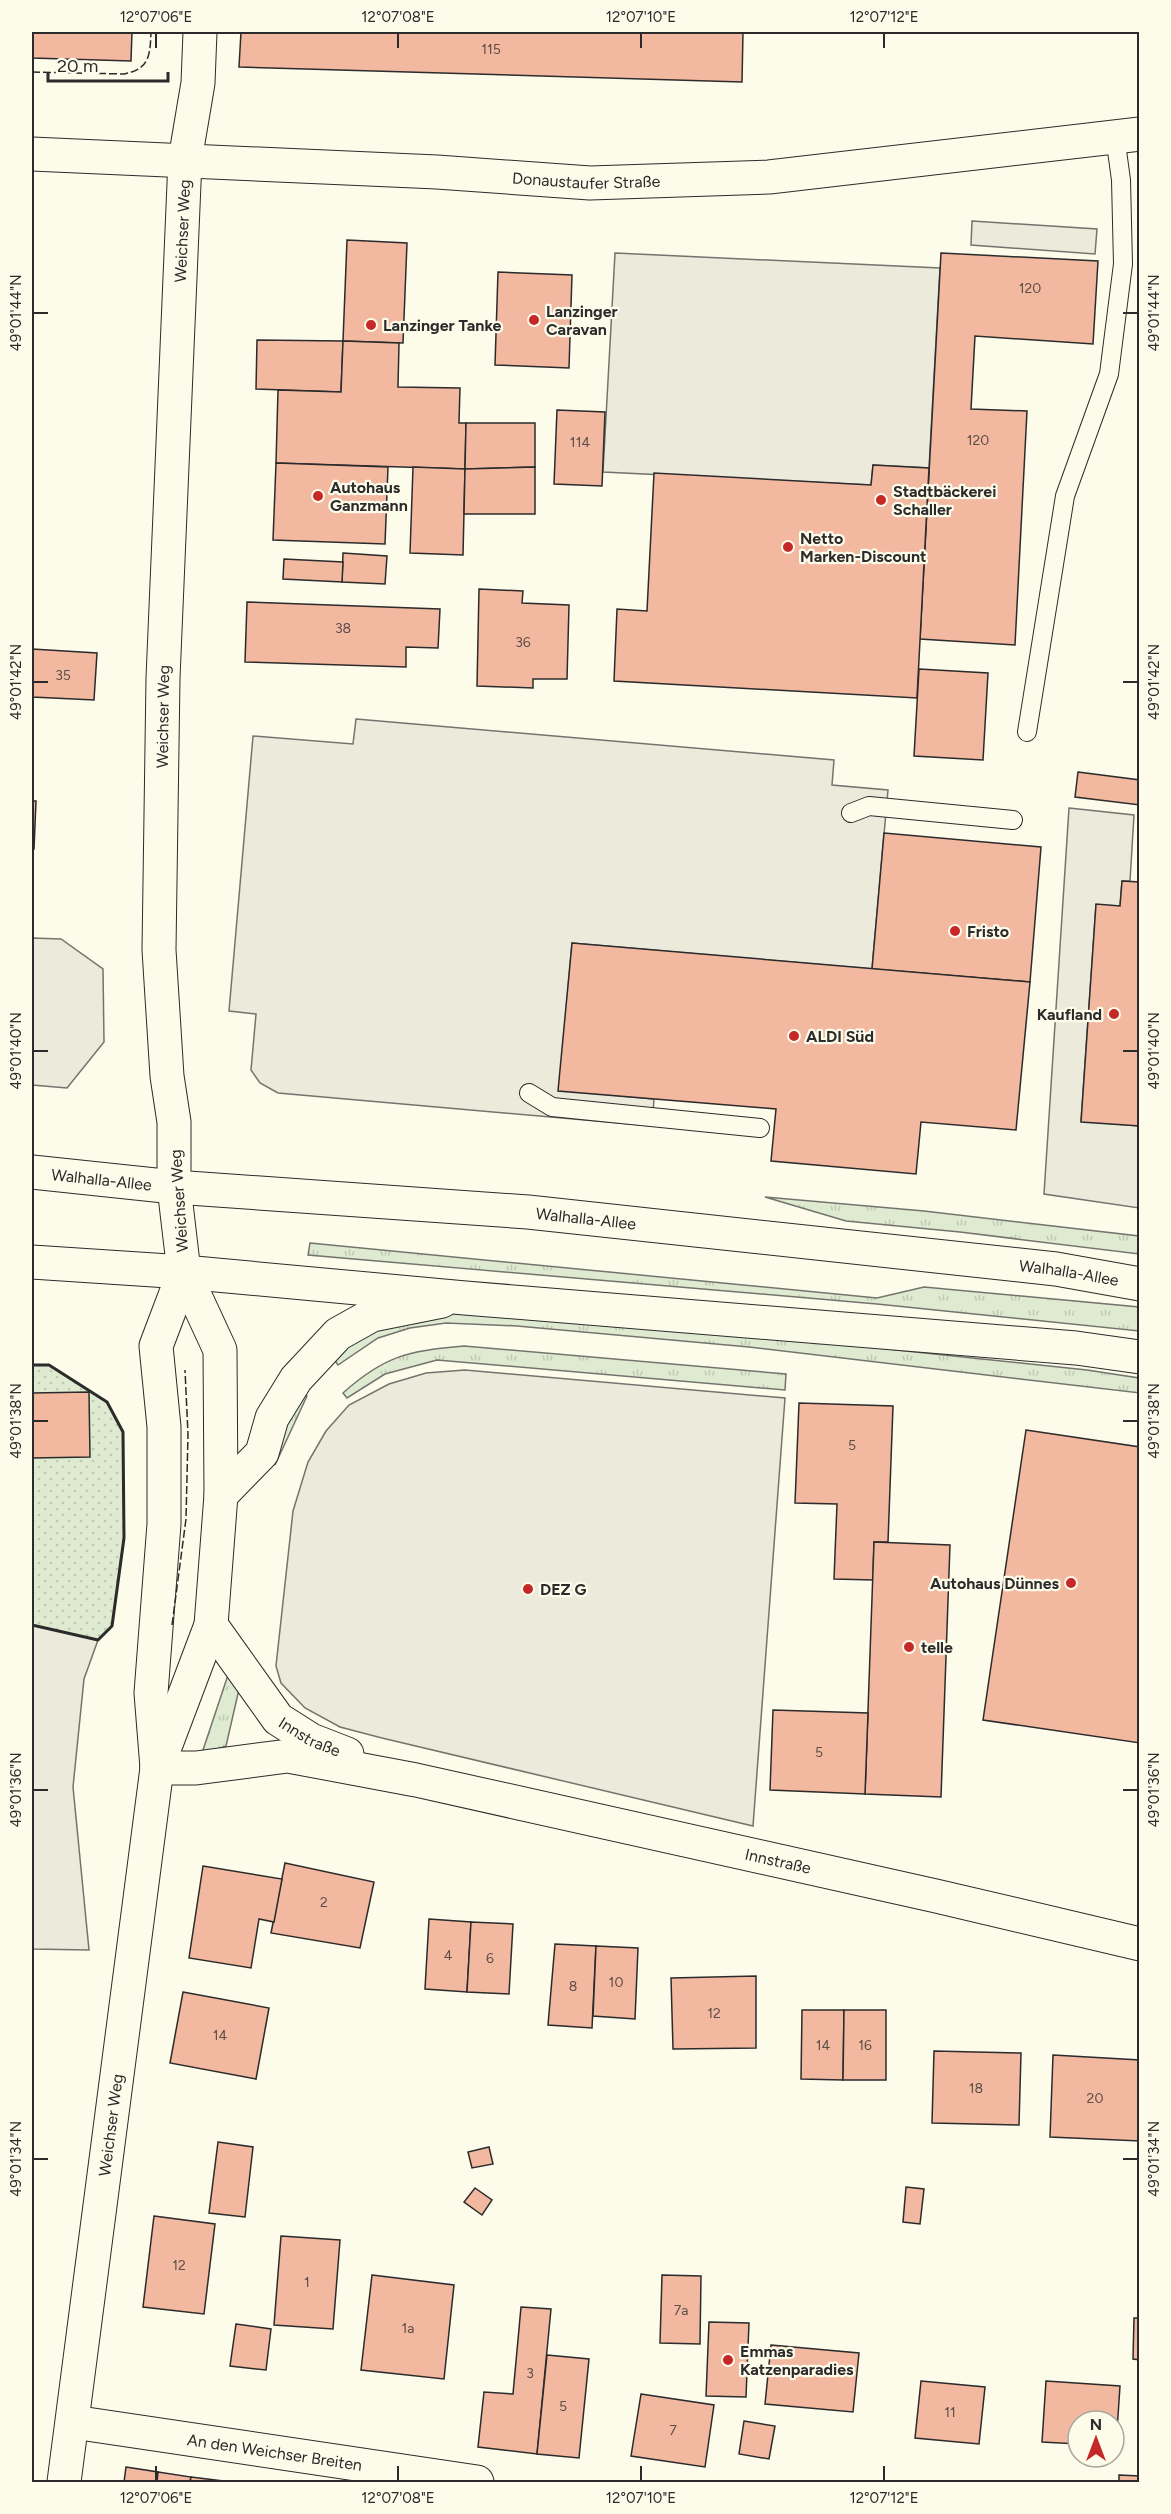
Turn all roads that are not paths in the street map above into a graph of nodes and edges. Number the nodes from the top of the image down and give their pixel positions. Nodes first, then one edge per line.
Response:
1 (200, 32) edge
2 (1127, 135) edge
3 (32, 154) edge
4 (185, 159) junction
5 (1027, 732) dead end
6 (851, 813) dead end
7 (1012, 820) dead end
8 (529, 1093) dead end
9 (760, 1128) dead end
10 (32, 1172) edge
11 (174, 1187) junction
12 (32, 1262) edge
13 (184, 1272) junction
14 (1140, 1284) edge
15 (465, 1298) junction
16 (1140, 1357) edge
17 (221, 1495) junction
18 (212, 1625) junction
19 (157, 1768) junction
20 (416, 1780) junction
21 (1140, 1944) edge
22 (73, 2422) junction
23 (64, 2482) edge
24 (477, 2482) edge

1 - 4 street, Weichser Weg
2 - 4 street, Donaustaufer Straße
2 - 5 lane
3 - 4 street, Donaustaufer Straße
4 - 11 street, Weichser Weg
6 - 7 lane
8 - 9 lane
10 - 11 street, Walhalla-Allee
11 - 13 street, Weichser Weg
11 - 14 street, Walhalla-Allee
12 - 13 street
13 - 15 street
13 - 17 street, Weichser Weg
13 - 19 street, Weichser Weg
15 - 16 street
15 - 17 street
17 - 18 street, Weichser Weg
18 - 19 street, Weichser Weg
18 - 20 street, Innstraße
19 - 20 street, Innstraße
19 - 22 street, Weichser Weg
20 - 21 street, Innstraße
22 - 23 street, Weichser Weg
22 - 24 street, An den Weichser Breiten

